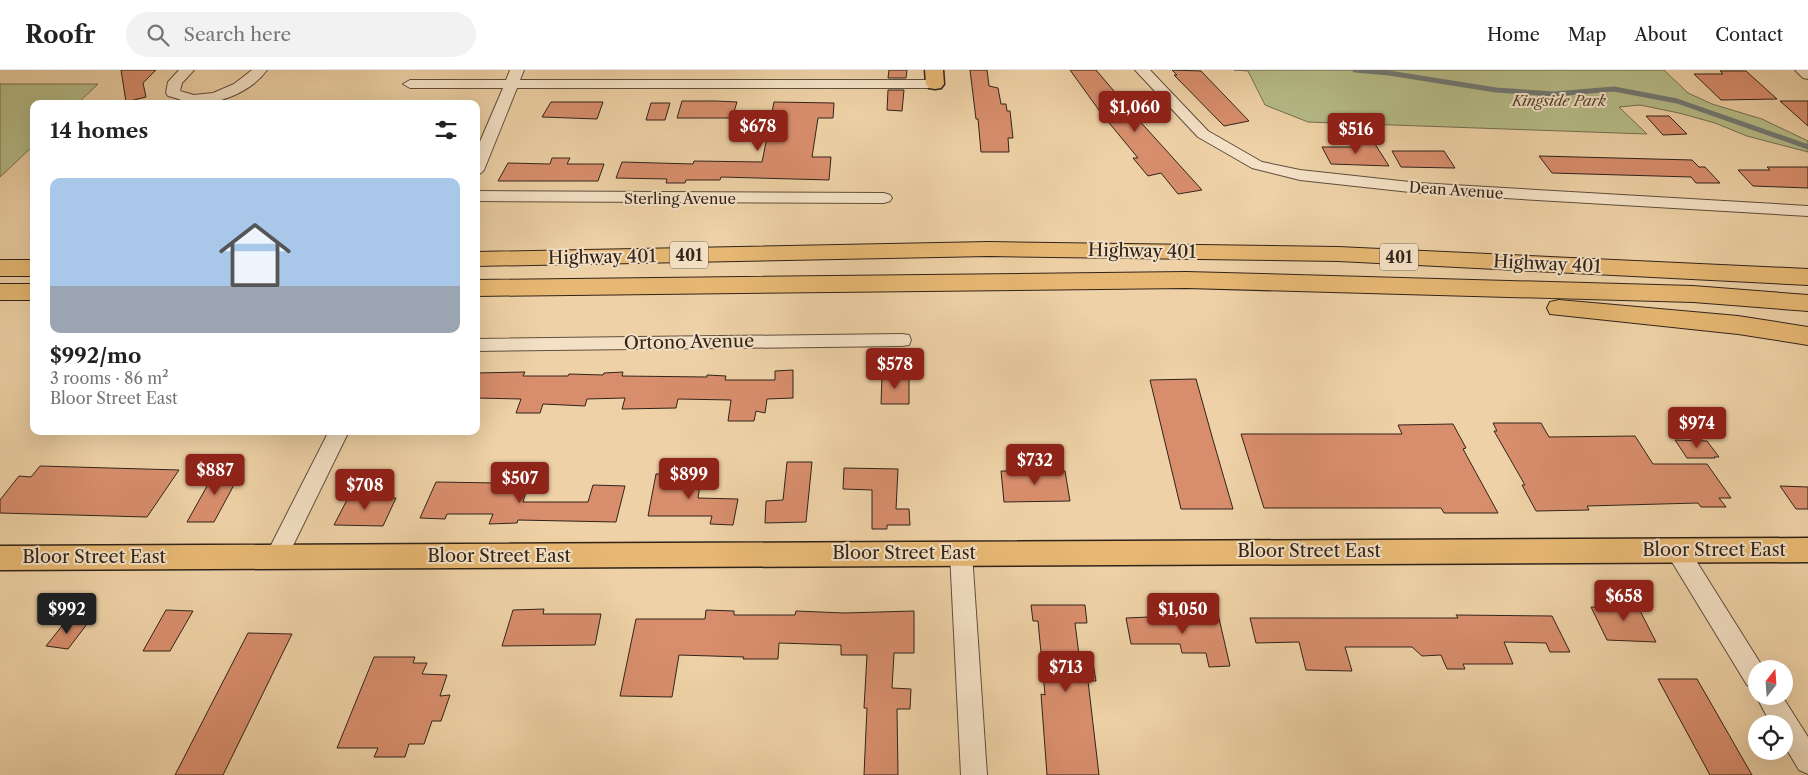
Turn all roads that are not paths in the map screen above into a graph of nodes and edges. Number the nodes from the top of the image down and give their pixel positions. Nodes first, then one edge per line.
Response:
1 (187, 70) edge
2 (260, 70) edge
3 (518, 70) edge
4 (1142, 70) edge
5 (1802, 70) edge
6 (1808, 75) edge
7 (934, 77) edge
8 (410, 84) dead end
9 (510, 84) junction
10 (480, 160) edge
11 (480, 196) edge
12 (884, 198) dead end
13 (1808, 211) edge
14 (480, 259) edge
15 (0, 268) edge
16 (30, 268) edge
17 (1808, 277) edge
18 (1186, 280) junction
19 (480, 288) edge
20 (0, 292) edge
21 (30, 292) edge
22 (1808, 303) edge
23 (1808, 336) edge
24 (902, 340) dead end
25 (480, 345) edge
26 (337, 435) edge
27 (1677, 550) junction
28 (1808, 550) edge
29 (960, 553) junction
30 (276, 557) junction
31 (0, 558) edge
32 (1748, 665) edge
33 (1774, 705) edge
34 (1808, 761) edge
35 (974, 775) edge

1 - 2 street
3 - 9 street
4 - 13 street, Dean Avenue
5 - 6 street
7 - 9 street
8 - 9 street
9 - 10 street
11 - 12 street, Sterling Avenue
14 - 17 highway, Highway 401 / 401
15 - 16 highway
18 - 19 highway, Highway 401 / 401
18 - 22 highway, Highway 401 / 401
18 - 23 highway
20 - 21 highway
24 - 25 street, Ortono Avenue
26 - 30 street
27 - 28 main road, Bloor Street East
27 - 29 main road, Bloor Street East
27 - 32 street
29 - 30 main road, Bloor Street East
29 - 35 street
30 - 31 main road, Bloor Street East
33 - 34 street

